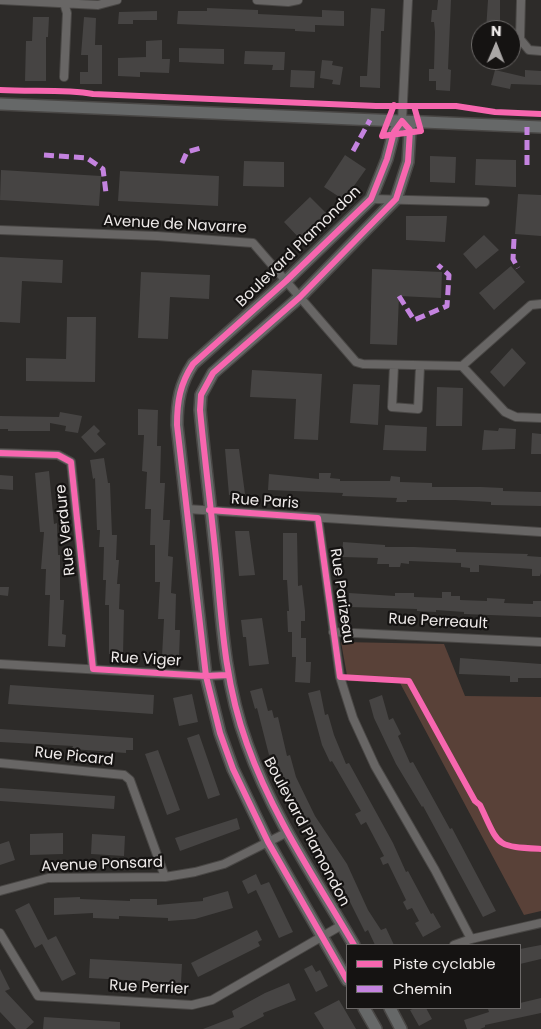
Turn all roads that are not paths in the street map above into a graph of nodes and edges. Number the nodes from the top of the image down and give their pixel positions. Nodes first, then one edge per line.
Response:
1 (0, 0) edge
2 (117, 0) edge
3 (257, 0) edge
4 (298, 0) edge
5 (408, 0) edge
6 (521, 0) edge
7 (62, 2) edge
8 (541, 51) edge
9 (64, 77) dead end
10 (0, 104) edge
11 (402, 121) junction
12 (541, 127) edge
13 (370, 199) junction
14 (396, 200) junction
15 (485, 202) dead end
16 (0, 230) edge
17 (286, 281) junction
18 (300, 297) junction
19 (541, 304) edge
20 (394, 366) junction
21 (462, 366) junction
22 (420, 367) junction
23 (541, 418) edge
24 (0, 453) edge
25 (187, 509) junction
26 (209, 510) junction
27 (318, 518) junction
28 (541, 532) edge
29 (333, 632) junction
30 (541, 642) edge
31 (0, 664) edge
32 (93, 669) junction
33 (227, 675) junction
34 (206, 676) junction
35 (0, 763) edge
36 (288, 832) junction
37 (268, 842) junction
38 (165, 878) junction
39 (0, 891) edge
40 (541, 923) edge
41 (342, 925) junction
42 (0, 933) edge
43 (322, 936) junction
44 (471, 939) junction
45 (353, 944) edge
46 (457, 944) edge
47 (346, 978) edge
48 (365, 1009) edge
49 (391, 1009) edge
50 (376, 1029) edge
51 (401, 1029) edge

1 - 7 street
2 - 7 street
3 - 4 street
5 - 11 street
6 - 8 street
7 - 9 street
10 - 11 street
11 - 12 street
11 - 13 street, Boulevard Plamondon
11 - 14 street, Boulevard Plamondon
13 - 14 street
13 - 17 street, Boulevard Plamondon
14 - 15 street
14 - 18 street, Boulevard Plamondon
16 - 17 street, Avenue de Navarre
17 - 18 street, Avenue de Navarre
17 - 25 street, Boulevard Plamondon
18 - 20 street, Avenue de Navarre
18 - 26 street, Boulevard Plamondon
19 - 21 street
20 - 22 street, Avenue de Navarre
20 - 22 street
21 - 22 street, Avenue de Navarre
21 - 23 street
24 - 32 street, Rue Verdure
25 - 26 street, Rue Paris
25 - 34 street, Boulevard Plamondon
26 - 27 street, Rue Paris
26 - 33 street, Boulevard Plamondon
27 - 28 street, Rue Paris
27 - 29 street, Rue Parizeau
29 - 30 street, Rue Perreault
29 - 44 street, Rue Parizeau
31 - 32 street, Rue Viger
32 - 34 street, Rue Viger
33 - 34 street, Rue Viger
33 - 36 street, Boulevard Plamondon
34 - 37 street, Boulevard Plamondon
35 - 38 street, Rue Picard
36 - 37 street, Avenue Ponsard
36 - 41 street, Boulevard Plamondon
37 - 38 street, Avenue Ponsard
37 - 43 street, Boulevard Plamondon
38 - 39 street, Avenue Ponsard
40 - 44 street
41 - 43 street, Rue Perrier
41 - 45 street, Boulevard Plamondon
42 - 43 street, Rue Perrier
43 - 47 street, Boulevard Plamondon
44 - 46 street
48 - 50 street
49 - 51 street

